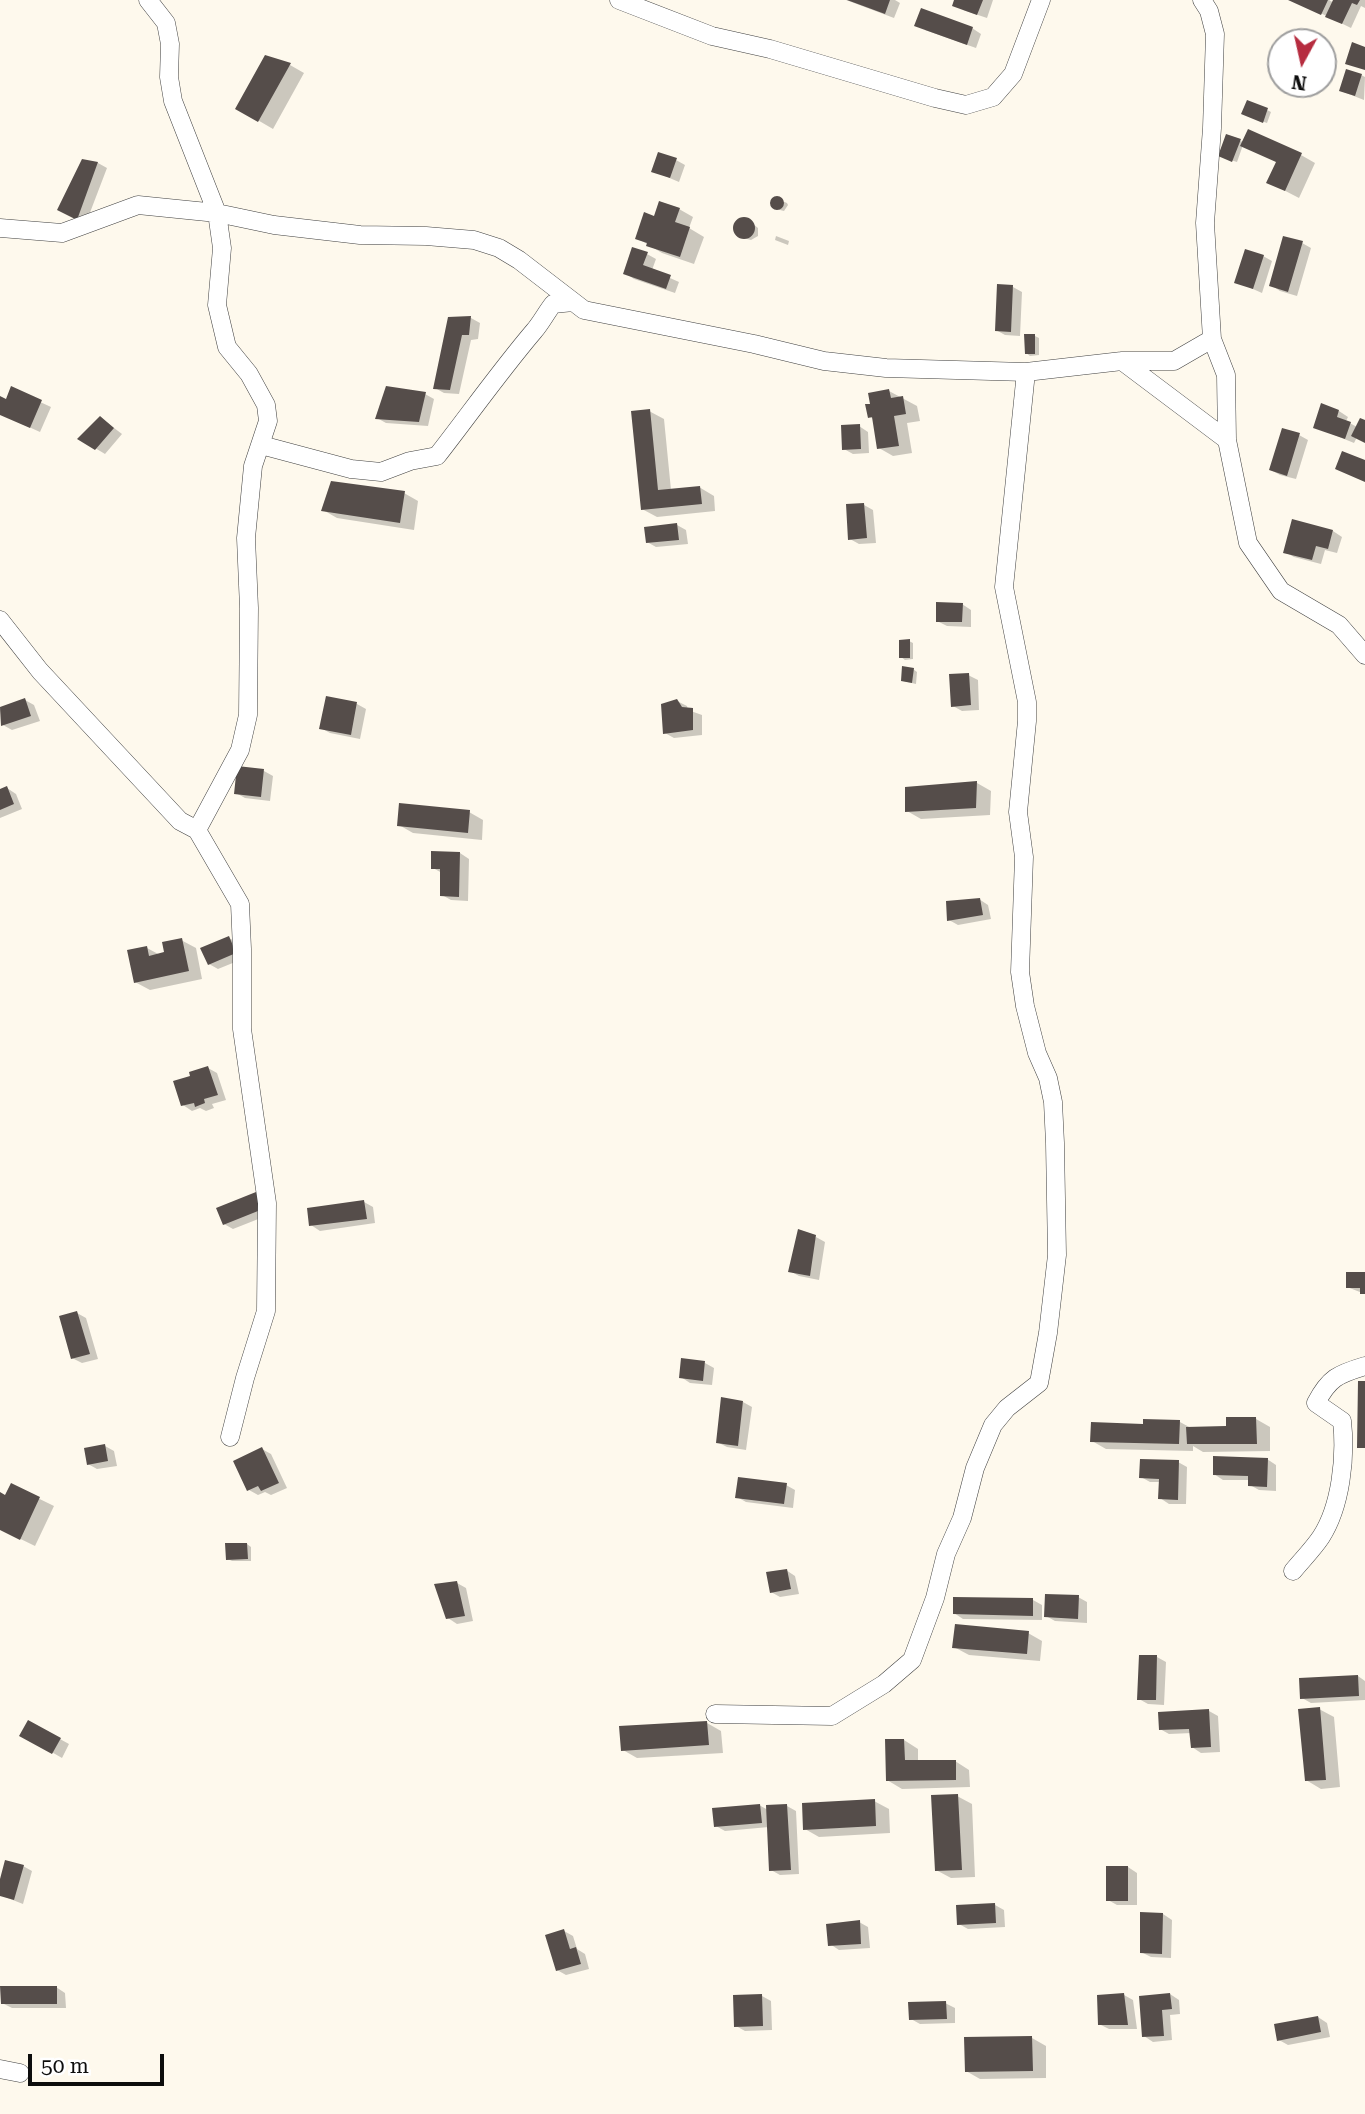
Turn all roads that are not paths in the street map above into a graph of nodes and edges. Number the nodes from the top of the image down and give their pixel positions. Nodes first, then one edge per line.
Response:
1 (148, 0) edge
2 (619, 0) edge
3 (1041, 0) edge
4 (1202, 0) edge
5 (217, 213) junction
6 (0, 228) edge
7 (573, 302) junction
8 (1212, 339) junction
9 (1122, 361) junction
10 (1026, 372) junction
11 (1227, 440) junction
12 (261, 445) junction
13 (0, 620) edge
14 (1365, 655) edge
15 (197, 830) junction
16 (1365, 1366) edge
17 (230, 1437) dead end
18 (1293, 1571) dead end
19 (715, 1714) dead end
20 (0, 2069) edge
21 (20, 2073) dead end

1 - 5 street
2 - 3 street
4 - 8 street
5 - 6 street
5 - 7 street
5 - 12 street
7 - 10 street
7 - 12 street
8 - 9 street
8 - 11 street
9 - 10 street
9 - 11 street
10 - 19 street
11 - 14 street
12 - 15 street
13 - 15 street
15 - 17 street
16 - 18 street
20 - 21 street

